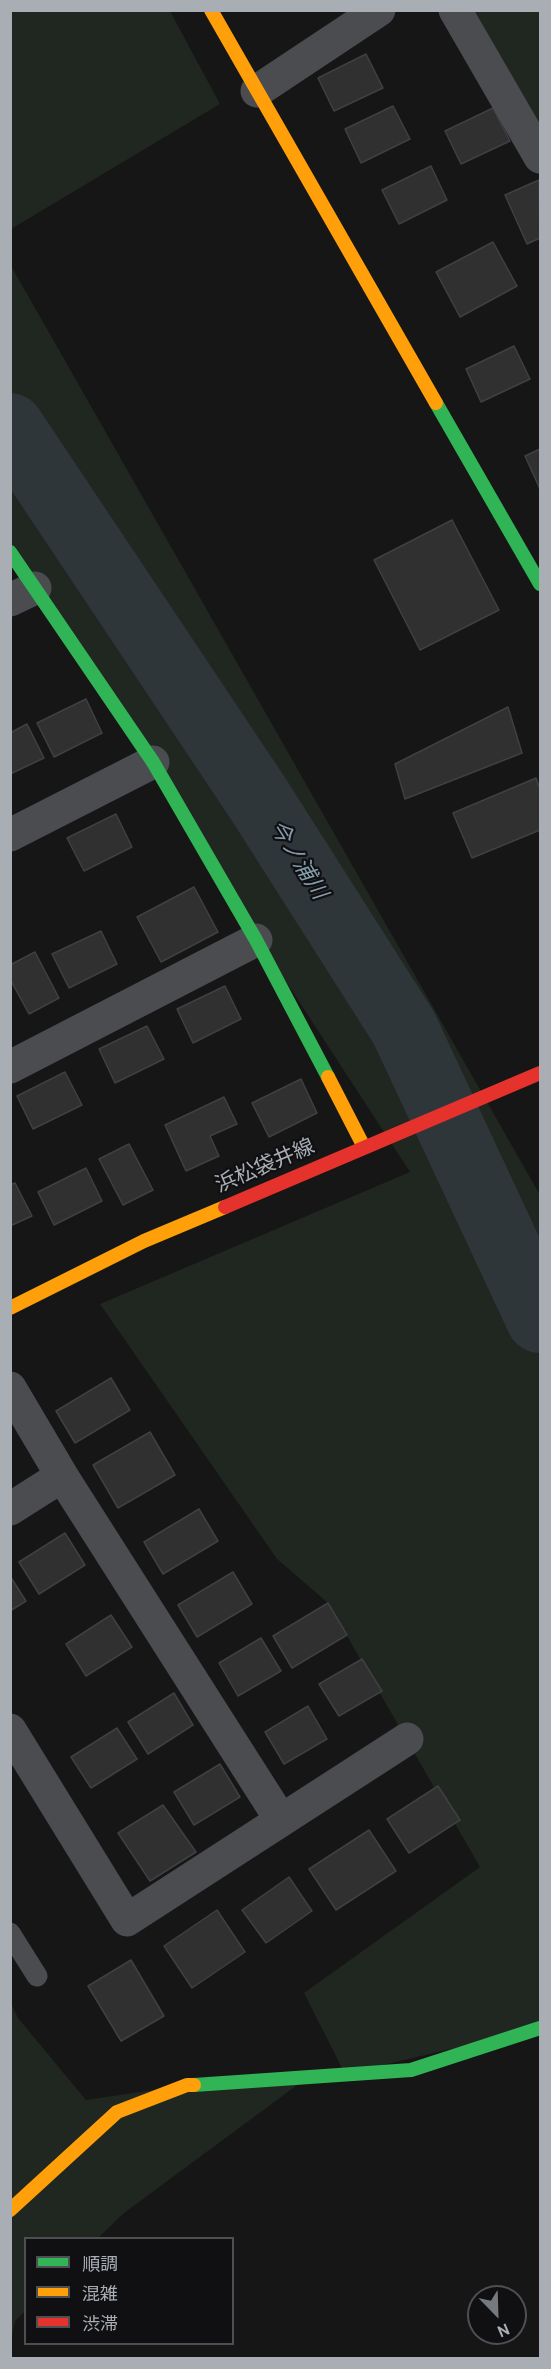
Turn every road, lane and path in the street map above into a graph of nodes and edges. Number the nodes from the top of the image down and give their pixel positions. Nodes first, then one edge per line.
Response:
1 (211, 10) edge
2 (379, 10) edge
3 (455, 10) edge
4 (257, 91) junction
5 (540, 157) edge
6 (10, 552) edge
7 (540, 584) edge
8 (23, 594) edge
9 (153, 762) junction
10 (10, 835) edge
11 (256, 940) junction
12 (10, 1067) edge
13 (540, 1073) edge
14 (364, 1147) junction
15 (10, 1308) edge
16 (10, 1388) edge
17 (62, 1476) junction
18 (10, 1509) edge
19 (10, 1730) edge
20 (407, 1739) dead end
21 (281, 1820) junction
22 (10, 1932) edge
23 (37, 1976) dead end
24 (540, 2028) edge
25 (10, 2210) edge

1 - 4 street
2 - 4 street
3 - 5 street
4 - 7 street
6 - 8 street
8 - 9 street
9 - 10 street
9 - 11 street
11 - 12 street
11 - 14 street
13 - 14 street, 浜松袋井線
14 - 15 street, 浜松袋井線
16 - 17 street
17 - 18 street
17 - 21 street
19 - 21 street
20 - 21 street
22 - 23 lane
24 - 25 street

